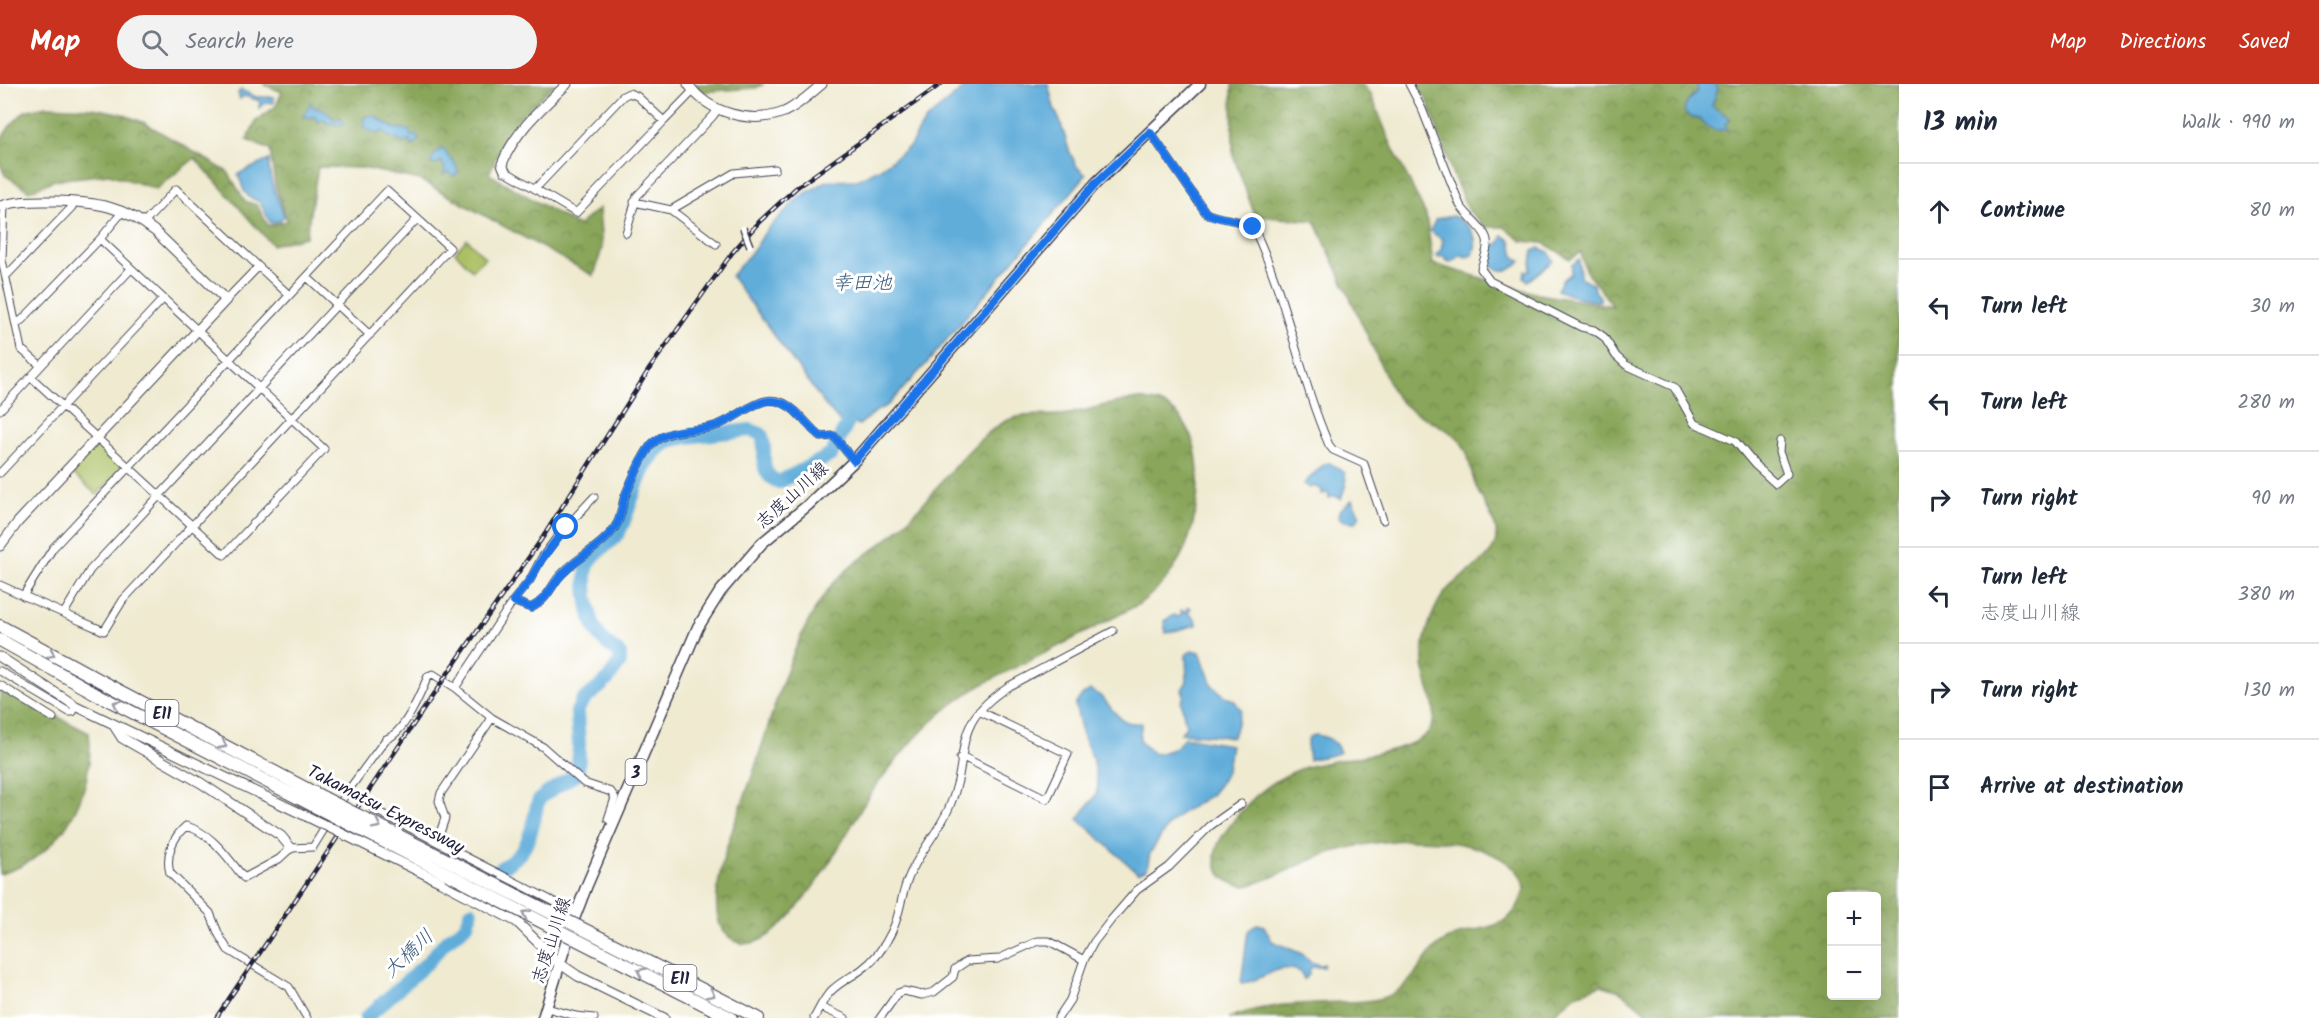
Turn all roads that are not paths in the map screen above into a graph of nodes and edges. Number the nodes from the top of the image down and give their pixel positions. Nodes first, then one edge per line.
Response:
1 (567, 84) edge
2 (822, 84) edge
3 (1200, 84) edge
4 (1409, 84) edge
5 (691, 88) edge
6 (718, 109) junction
7 (664, 121) junction
8 (1150, 132) junction
9 (776, 169) dead end
10 (505, 171) joint
11 (536, 189) junction
12 (74, 202) junction
13 (634, 202) junction
14 (2, 206) edge
15 (671, 210) junction
16 (121, 211) junction
17 (417, 219) junction
18 (144, 223) junction
19 (743, 228) dead end
20 (626, 233) dead end
21 (100, 239) junction
22 (716, 244) dead end
23 (750, 246) dead end
24 (258, 267) junction
25 (131, 269) junction
26 (5, 275) junction
27 (307, 277) junction
28 (288, 295) junction
29 (163, 299) junction
30 (226, 300) junction
31 (337, 306) junction
32 (16, 323) junction
33 (198, 331) junction
34 (370, 335) junction
35 (228, 360) junction
36 (40, 365) junction
37 (31, 377) junction
38 (260, 388) junction
39 (62, 406) junction
40 (0, 410) edge
41 (292, 419) junction
42 (97, 438) junction
43 (1780, 441) dead end
44 (854, 461) junction
45 (129, 468) junction
46 (0, 473) edge
47 (159, 496) junction
48 (594, 497) dead end
49 (1383, 520) dead end
50 (191, 526) junction
51 (0, 546) edge
52 (0, 585) edge
53 (24, 596) junction
54 (513, 601) junction
55 (64, 613) junction
56 (0, 626) edge
57 (1113, 631) dead end
58 (0, 640) edge
59 (0, 657) edge
60 (0, 671) edge
61 (0, 685) edge
62 (455, 688) junction
63 (76, 706) junction
64 (979, 711) junction
65 (53, 718) dead end
66 (492, 718) junction
67 (113, 724) junction
68 (960, 758) junction
69 (321, 803) junction
70 (1241, 804) dead end
71 (373, 809) dead end
72 (614, 824) junction
73 (437, 842) junction
74 (291, 848) junction
75 (576, 913) junction
76 (600, 944) junction
77 (1084, 960) junction
78 (559, 963) junction
79 (820, 1007) junction
80 (545, 1013) edge
81 (576, 1017) edge
82 (308, 1018) edge
83 (594, 1018) edge
84 (664, 1018) edge
85 (731, 1018) edge
86 (758, 1018) edge
87 (814, 1018) edge
88 (845, 1018) edge
89 (880, 1018) edge
90 (1058, 1018) edge

1 - 10 street
2 - 6 street
3 - 8 main road, 志度山川線 / 3
4 - 43 street
5 - 6 street
5 - 7 street
6 - 13 street
7 - 11 street
7 - 11 street
8 - 44 main road, 志度山川線 / 3
8 - 49 street
9 - 15 street
10 - 11 street
12 - 14 street
12 - 16 street
12 - 26 street
13 - 15 street
13 - 20 street
14 - 26 street
15 - 22 street
16 - 18 street
16 - 21 street
17 - 27 street
17 - 31 street
17 - 34 street
18 - 24 street
18 - 30 street
19 - 23 street, bridge
21 - 25 street
21 - 32 street
24 - 28 street
24 - 30 street
25 - 29 street
25 - 36 street
26 - 32 street
27 - 28 street
27 - 31 street
28 - 35 street
29 - 33 street
29 - 39 street
30 - 33 street
31 - 34 street
31 - 38 street
32 - 36 street
33 - 35 street
33 - 42 street
34 - 41 street
35 - 38 street
35 - 45 street
36 - 37 street
37 - 39 street
37 - 40 street
38 - 41 street
38 - 47 street
39 - 42 street
39 - 46 street
41 - 50 street
41 - 50 street
42 - 45 street
42 - 51 street
44 - 54 street
44 - 72 main road, 志度山川線 / 3
45 - 47 street
45 - 53 street
47 - 50 street
47 - 55 street
48 - 54 street
50 - 55 street
52 - 53 street
53 - 55 street
54 - 62 street
56 -> 69 highway, Takamatsu Expressway / E11
57 - 64 street
69 -> 58 highway, Takamatsu Expressway / E11
59 - 63 street
60 - 63 street
61 - 65 street
62 - 66 street
62 - 74 street
63 - 67 street
64 - 68 street
64 - 68 street
66 - 72 street
66 - 73 street
67 - 74 street
67 - 78 street, bridge
68 - 79 street
69 - 76 highway, Takamatsu Expressway / E11, bridge
70 - 77 street
71 - 73 street
72 - 75 main road, 志度山川線 / 3
73 - 75 street
74 - 82 street
75 - 78 main road, 志度山川線 / 3
85 -> 76 highway, Takamatsu Expressway / E11
76 -> 86 highway, Takamatsu Expressway / E11
77 - 89 street
77 - 90 street
78 - 80 main road, 志度山川線 / 3
78 - 84 street
79 - 87 street
79 - 88 street
80 - 81 street
81 - 83 street

